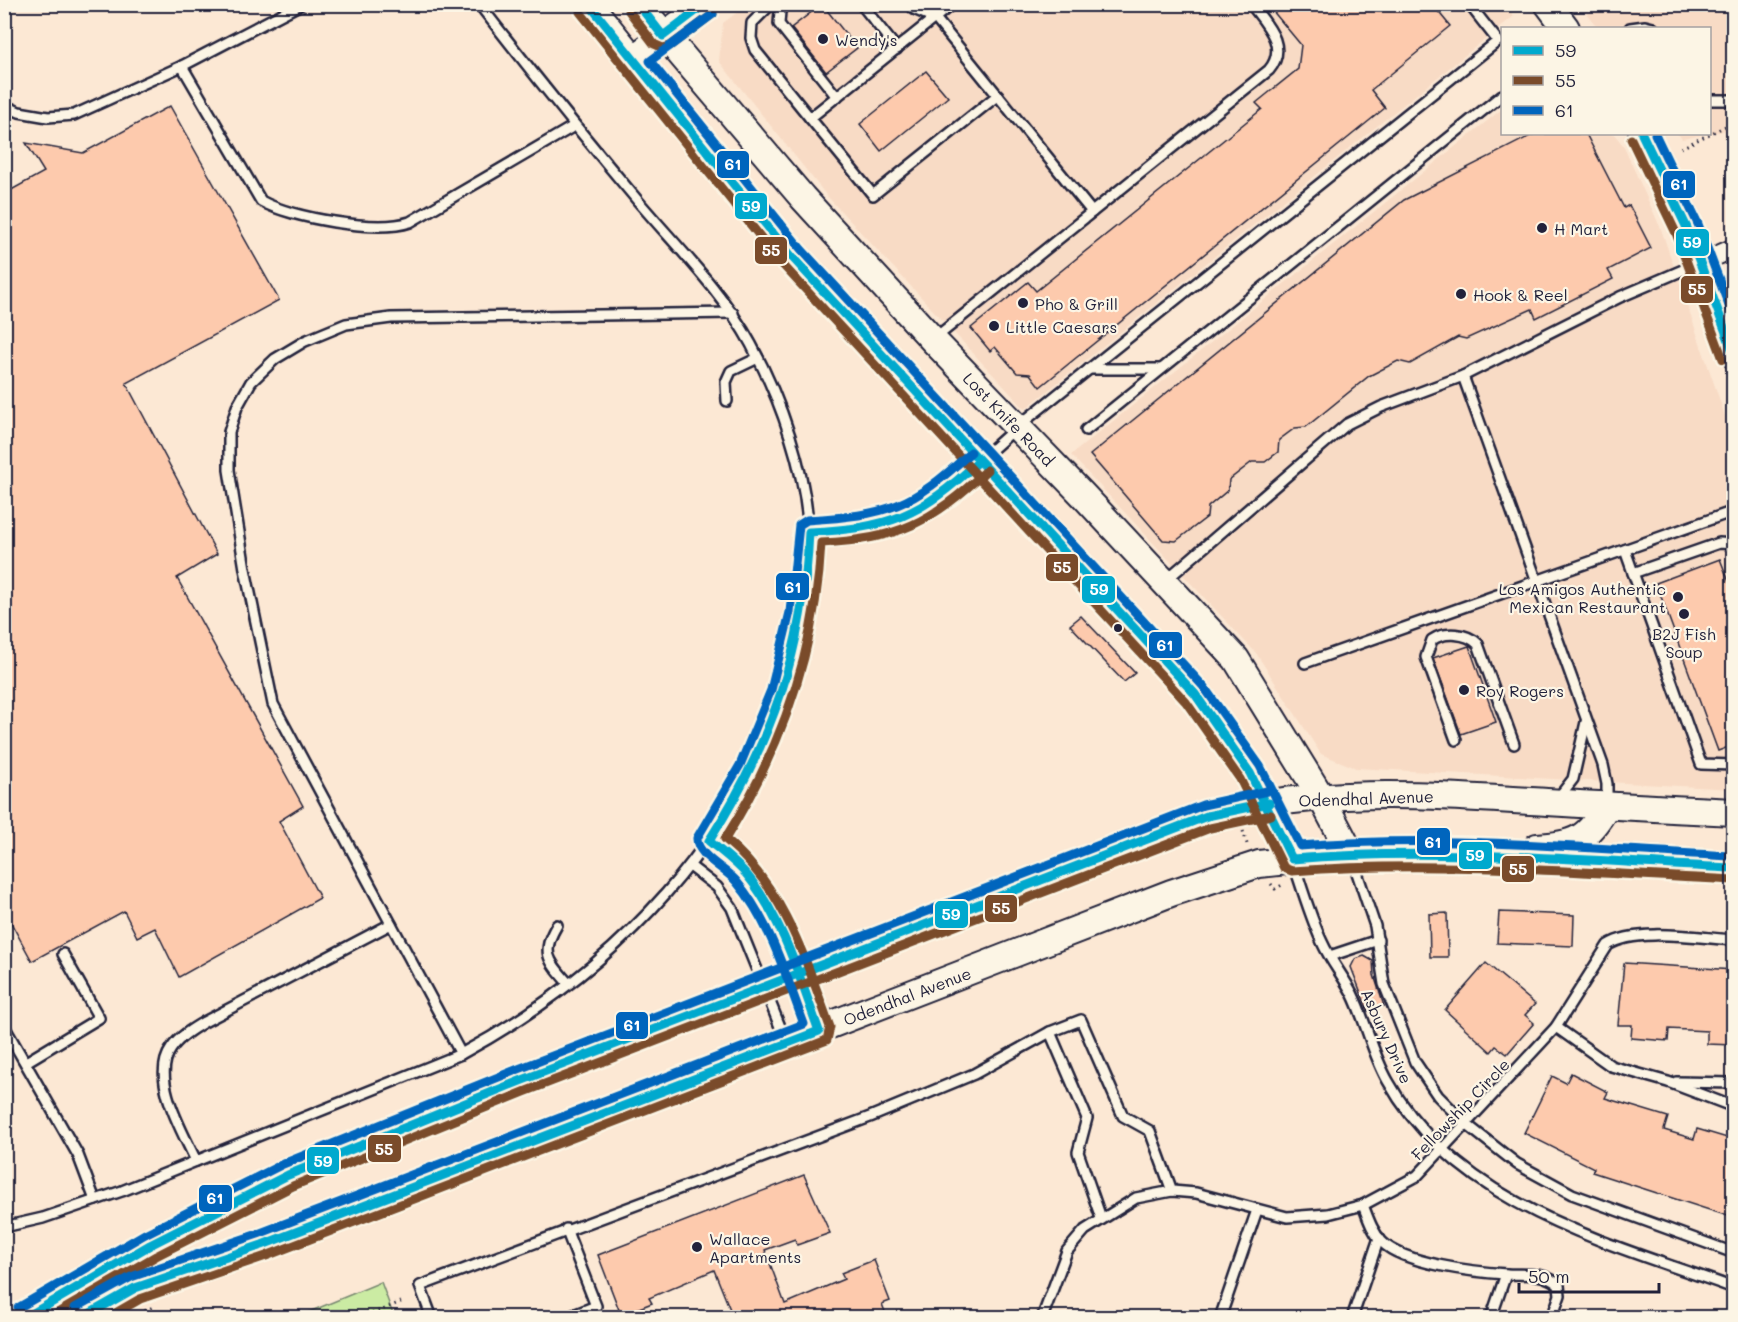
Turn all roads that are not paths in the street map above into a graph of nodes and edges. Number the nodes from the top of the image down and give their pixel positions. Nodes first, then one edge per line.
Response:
1 (301, 4) edge
2 (479, 4) edge
3 (589, 4) edge
4 (638, 4) edge
5 (706, 4) edge
6 (771, 4) edge
7 (785, 4) edge
8 (861, 4) edge
9 (910, 4) edge
10 (934, 4) edge
11 (952, 4) edge
12 (1251, 4) edge
13 (1469, 4) edge
14 (1548, 4) edge
15 (935, 18) junction
16 (1565, 27) edge
17 (663, 36) junction
18 (897, 49) junction
19 (633, 59) junction
20 (182, 66) junction
21 (998, 95) junction
22 (837, 97) junction
23 (1501, 97) edge
24 (1711, 99) edge
25 (1734, 100) edge
26 (4, 105) edge
27 (810, 118) junction
28 (574, 126) junction
29 (1643, 135) edge
30 (1092, 212) junction
31 (1734, 248) edge
32 (1700, 263) junction
33 (733, 313) junction
34 (933, 340) junction
35 (1734, 355) edge
36 (758, 358) junction
37 (1089, 369) junction
38 (1161, 369) junction
39 (1464, 376) junction
40 (727, 401) dead end
41 (1017, 427) junction
42 (1086, 430) dead end
43 (979, 461) junction
44 (1734, 511) edge
45 (809, 532) junction
46 (1734, 544) edge
47 (1625, 550) junction
48 (1633, 573) junction
49 (1537, 581) junction
50 (1164, 582) junction
51 (1305, 663) dead end
52 (1586, 720) junction
53 (1456, 740) dead end
54 (1514, 744) dead end
55 (1734, 765) edge
56 (1321, 797) junction
57 (1552, 802) junction
58 (1269, 803) junction
59 (1607, 805) junction
60 (1734, 812) edge
61 (709, 842) junction
62 (1351, 854) junction
63 (1435, 854) junction
64 (690, 866) junction
65 (1734, 868) edge
66 (1296, 869) junction
67 (391, 924) junction
68 (557, 926) dead end
69 (1378, 940) junction
70 (1734, 940) edge
71 (63, 954) dead end
72 (1330, 956) junction
73 (799, 975) junction
74 (568, 983) junction
75 (765, 988) junction
76 (4, 1026) edge
77 (1556, 1027) junction
78 (819, 1031) junction
79 (1050, 1032) junction
80 (786, 1042) junction
81 (460, 1054) junction
82 (26, 1062) junction
83 (1668, 1082) junction
84 (1734, 1083) edge
85 (1734, 1107) edge
86 (1466, 1124) junction
87 (1442, 1148) junction
88 (196, 1161) junction
89 (1172, 1191) junction
90 (95, 1200) junction
91 (1363, 1205) junction
92 (1257, 1210) junction
93 (1101, 1218) junction
94 (4, 1227) edge
95 (566, 1229) junction
96 (1379, 1238) junction
97 (1734, 1253) edge
98 (1506, 1274) junction
99 (1734, 1287) edge
100 (67, 1293) junction
101 (4, 1312) edge
102 (1553, 1315) edge
103 (24, 1317) edge
104 (81, 1317) edge
105 (432, 1317) edge
106 (566, 1317) edge
107 (1042, 1317) edge
108 (1220, 1317) edge
109 (1352, 1317) edge
110 (1491, 1317) edge
111 (1566, 1317) edge

1 - 20 lane
2 - 28 lane
3 - 19 street
4 - 17 street, Lost Knife Road
5 - 17 street
6 - 27 lane
7 - 22 lane
8 - 18 lane
9 - 15 lane
10 - 15 lane
11 - 15 lane
12 - 30 lane
13 - 37 lane
14 - 16 street
15 - 18 lane
15 - 21 lane
17 - 19 street
17 - 34 street, Lost Knife Road
18 - 22 lane
19 - 43 street
20 - 26 lane
20 - 28 lane
21 - 27 lane
21 - 30 lane
22 - 27 lane
23 - 38 lane
24 - 25 lane
28 - 33 lane
29 - 32 street
30 - 34 lane
31 - 32 street
32 - 35 street
32 - 39 lane
33 - 36 lane
33 - 67 lane
34 - 41 street, Lost Knife Road
36 - 40 lane
36 - 45 lane
37 - 38 lane
37 - 41 lane
38 - 42 lane
39 - 49 lane
39 - 50 lane
41 - 43 lane
41 - 50 street, Lost Knife Road
43 - 45 lane
43 - 58 street
44 - 47 lane
45 - 61 lane
46 - 48 lane
47 - 48 lane
47 - 49 lane
48 - 55 lane
49 - 51 lane
49 - 52 lane
50 - 56 street, Lost Knife Road
52 - 57 lane
52 - 59 lane
53 - 54 lane
56 - 57 street, Odendhal Avenue
56 - 58 street, Odendhal Avenue
56 - 62 street, Lost Knife Road
57 - 59 street, Odendhal Avenue
58 - 66 street
58 - 73 street, Odendhal Avenue
59 - 60 street, Odendhal Avenue
59 - 63 street
61 - 64 lane
61 - 73 lane
62 - 63 street, Odendhal Avenue
62 - 66 street, Odendhal Avenue
62 - 69 lane, Asbury Drive
63 - 65 street, Odendhal Avenue
64 - 74 lane
64 - 75 lane
66 - 72 lane, Asbury Drive
66 - 78 street, Odendhal Avenue
67 - 81 lane
67 - 88 lane
68 - 74 lane
69 - 72 lane
69 - 86 lane, Asbury Drive
70 - 77 lane, Fellowship Circle
71 - 82 lane
72 - 87 lane, Asbury Drive
73 - 75 street, Odendhal Avenue
73 - 78 lane
74 - 81 lane
75 - 80 lane
75 - 100 street, Odendhal Avenue
76 - 82 lane
77 - 83 lane
77 - 86 lane, Fellowship Circle
78 - 80 street, Odendhal Avenue
79 - 89 lane
79 - 93 lane
79 - 95 lane
80 - 104 street, Odendhal Avenue
81 - 88 lane
82 - 90 lane
83 - 84 lane
83 - 85 lane
86 - 87 lane, Fellowship Circle
86 - 97 lane, Asbury Drive
87 - 91 lane, Fellowship Circle
87 - 99 lane, Asbury Drive
88 - 90 lane
89 - 92 lane, Fellowship Circle
89 - 93 lane, Fellowship Circle
90 - 94 lane
91 - 92 lane, Fellowship Circle
91 - 96 lane
92 - 108 lane
93 - 107 lane, Fellowship Circle
95 - 105 lane
95 - 106 lane
96 - 98 lane
96 - 109 lane
98 - 102 lane
98 - 110 lane
100 - 101 street
100 - 103 street, Odendhal Avenue
102 - 111 lane

